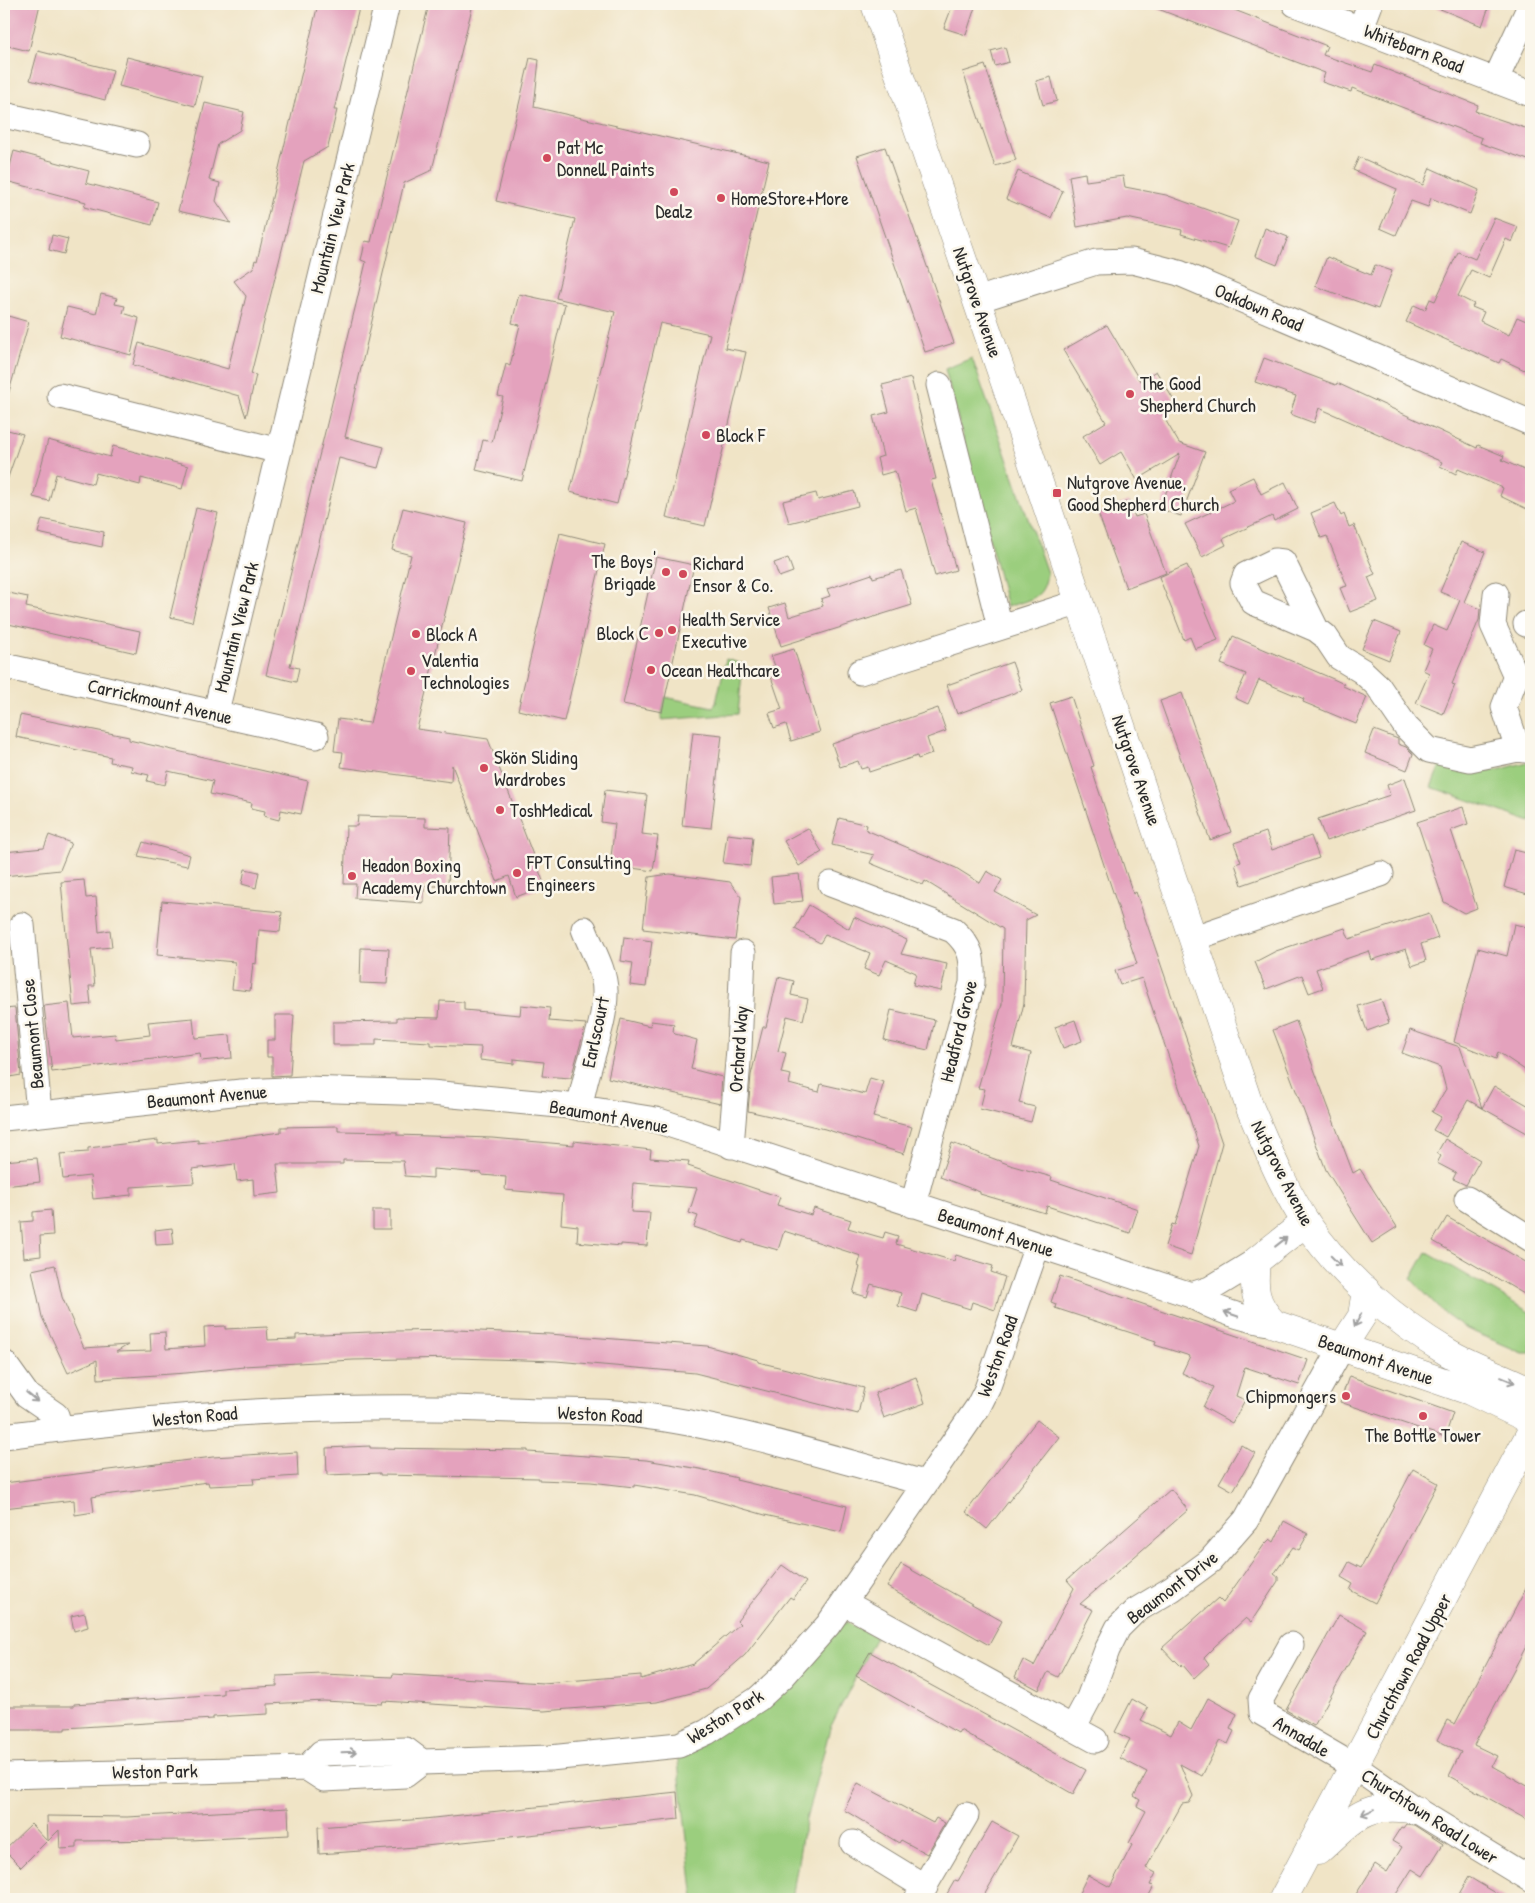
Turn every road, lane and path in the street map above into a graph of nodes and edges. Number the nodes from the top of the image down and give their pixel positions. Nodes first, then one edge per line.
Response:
1 (387, 4) edge
2 (874, 4) edge
3 (1296, 4) edge
4 (1370, 4) edge
5 (1531, 4) edge
6 (1361, 28) junction
7 (1496, 79) junction
8 (1531, 94) edge
9 (4, 115) edge
10 (137, 145) dead end
11 (977, 300) junction
12 (939, 384) dead end
13 (60, 396) dead end
14 (1531, 423) edge
15 (279, 451) junction
16 (1496, 594) dead end
17 (1080, 602) junction
18 (1000, 627) junction
19 (1316, 629) dead end
20 (4, 666) edge
21 (860, 672) dead end
22 (212, 713) junction
23 (316, 736) dead end
24 (1524, 750) edge
25 (1381, 874) dead end
26 (831, 884) dead end
27 (22, 925) dead end
28 (584, 929) dead end
29 (1194, 938) junction
30 (743, 953) dead end
31 (580, 1108) junction
32 (39, 1114) junction
33 (4, 1118) edge
34 (731, 1146) junction
35 (1467, 1199) dead end
36 (913, 1205) junction
37 (1306, 1222) junction
38 (1531, 1239) edge
39 (1037, 1246) junction
40 (1256, 1261) junction
41 (1366, 1290) junction
42 (1191, 1295) junction
43 (1274, 1324) junction
44 (1342, 1347) junction
45 (4, 1363) edge
46 (1474, 1379) junction
47 (1531, 1391) edge
48 (1531, 1420) edge
49 (60, 1429) junction
50 (1531, 1432) edge
51 (4, 1436) edge
52 (925, 1483) junction
53 (844, 1603) junction
54 (1291, 1645) dead end
55 (1073, 1728) junction
56 (1096, 1740) dead end
57 (1355, 1767) junction
58 (4, 1776) edge
59 (1416, 1810) junction
60 (966, 1815) dead end
61 (853, 1843) dead end
62 (1302, 1865) junction
63 (1531, 1880) edge
64 (921, 1893) edge
65 (1283, 1899) edge

1 - 15 street, Mountain View Park
2 - 11 main road, Nutgrove Avenue
3 - 6 street, Whitebarn Road
4 - 6 street
5 - 7 street
6 - 7 street, Whitebarn Road
7 - 8 street, Whitebarn Road
9 - 10 street
11 - 14 street, Oakdown Road
11 - 17 main road, Nutgrove Avenue
12 - 18 street
13 - 15 street
15 - 22 street, Mountain View Park
16 - 24 street
17 - 18 street
17 - 29 main road, Nutgrove Avenue
18 - 21 street
19 - 24 street
20 - 22 street, Carrickmount Avenue
22 - 23 street, Carrickmount Avenue
25 - 29 street
26 - 36 street, Headford Grove
27 - 32 street, Beaumont Close
28 - 31 street, Earlscourt
29 - 37 main road, Nutgrove Avenue
30 - 34 street, Orchard Way
31 - 32 street, Beaumont Avenue
31 - 34 street, Beaumont Avenue
32 - 33 street, Beaumont Avenue
34 - 36 street, Beaumont Avenue
35 - 38 street
36 - 39 street, Beaumont Avenue
40 -> 37 main road
37 -> 41 main road, Nutgrove Avenue
39 - 42 street, Beaumont Avenue
39 - 52 street, Weston Road
40 - 42 street
40 - 43 main road
41 -> 44 main road
41 - 46 main road, Nutgrove Avenue
43 -> 42 street, Beaumont Avenue
43 - 44 main road, Beaumont Avenue
44 - 46 main road, Beaumont Avenue
44 - 55 street, Beaumont Drive
45 -> 49 street
46 -> 47 main road, Nutgrove Avenue
46 - 48 main road, Beaumont Avenue
49 - 51 street, Weston Road
49 - 52 street, Weston Road
50 - 57 main road, Churchtown Road Upper
52 - 53 street, Weston Park
53 - 55 street
53 - 58 street, Weston Park
54 - 57 street, Annadale
55 - 56 street
57 - 59 street, Churchtown Road Lower
57 - 62 main road, Churchtown Road Upper
59 -> 62 main road
59 - 63 street, Churchtown Road Lower
60 - 64 street
61 - 64 street
62 - 65 main road, Churchtown Road Upper

